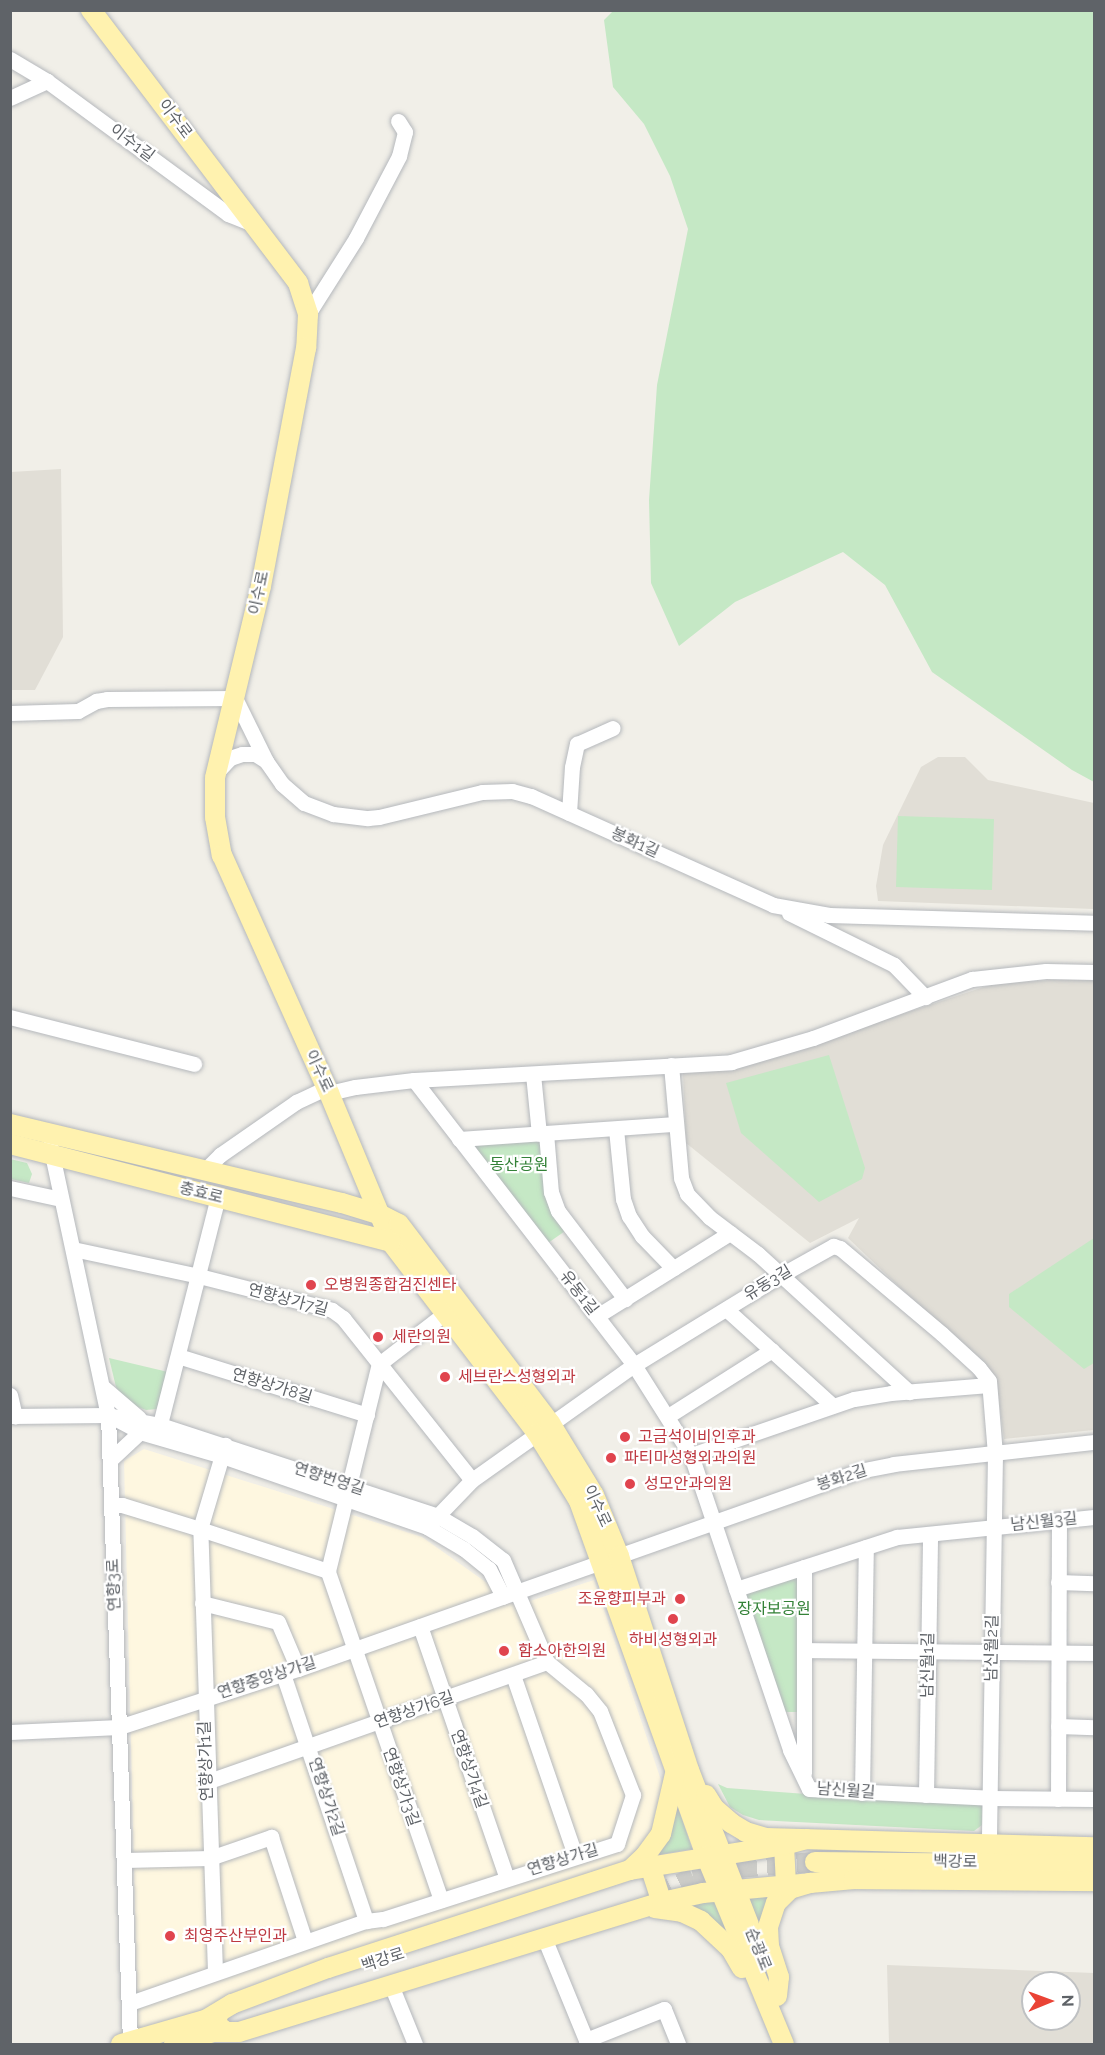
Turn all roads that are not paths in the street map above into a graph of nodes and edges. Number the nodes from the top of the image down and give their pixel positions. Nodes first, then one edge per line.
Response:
1 (91, 10) edge
2 (10, 59) edge
3 (47, 81) junction
4 (10, 98) edge
5 (398, 121) dead end
6 (254, 224) junction
7 (308, 314) junction
8 (235, 698) junction
9 (10, 712) edge
10 (613, 728) dead end
11 (266, 761) junction
12 (217, 772) junction
13 (569, 813) junction
14 (773, 905) junction
15 (1095, 923) edge
16 (1095, 972) edge
17 (925, 997) junction
18 (10, 1017) edge
19 (194, 1064) dead end
20 (670, 1065) junction
21 (533, 1074) junction
22 (414, 1080) junction
23 (327, 1090) junction
24 (10, 1124) edge
25 (675, 1124) junction
26 (616, 1129) junction
27 (542, 1133) junction
28 (459, 1139) junction
29 (10, 1143) edge
30 (50, 1144) junction
31 (204, 1172) junction
32 (365, 1182) junction
33 (10, 1188) edge
34 (219, 1197) junction
35 (61, 1198) junction
36 (342, 1203) junction
37 (379, 1214) junction
38 (730, 1233) junction
39 (391, 1242) junction
40 (73, 1249) junction
41 (674, 1269) junction
42 (781, 1275) junction
43 (199, 1276) junction
44 (625, 1299) junction
45 (726, 1309) junction
46 (444, 1314) junction
47 (597, 1316) junction
48 (772, 1350) junction
49 (178, 1356) junction
50 (379, 1364) junction
51 (634, 1365) junction
52 (989, 1385) junction
53 (104, 1388) junction
54 (909, 1392) junction
55 (10, 1395) edge
56 (832, 1405) junction
57 (108, 1415) junction
58 (367, 1415) junction
59 (13, 1416) edge
60 (668, 1416) junction
61 (141, 1426) junction
62 (543, 1428) junction
63 (159, 1430) junction
64 (1095, 1442) edge
65 (223, 1450) junction
66 (995, 1454) junction
67 (691, 1455) junction
68 (110, 1460) junction
69 (472, 1480) junction
70 (348, 1492) junction
71 (111, 1504) junction
72 (1095, 1516) edge
73 (1059, 1520) junction
74 (432, 1521) junction
75 (714, 1523) junction
76 (994, 1527) junction
77 (200, 1529) junction
78 (930, 1534) junction
79 (866, 1547) junction
80 (610, 1559) junction
81 (804, 1567) junction
82 (328, 1571) junction
83 (1059, 1582) junction
84 (1095, 1583) edge
85 (736, 1589) junction
86 (510, 1595) junction
87 (202, 1603) junction
88 (420, 1626) junction
89 (354, 1649) junction
90 (804, 1650) junction
91 (866, 1651) junction
92 (928, 1652) junction
93 (1058, 1652) junction
94 (991, 1653) junction
95 (1095, 1653) edge
96 (547, 1662) junction
97 (298, 1669) junction
98 (283, 1674) junction
99 (513, 1675) junction
100 (204, 1698) junction
101 (445, 1699) junction
102 (379, 1722) junction
103 (1058, 1726) junction
104 (119, 1727) junction
105 (1095, 1727) edge
106 (10, 1732) edge
107 (309, 1747) junction
108 (682, 1772) junction
109 (207, 1782) junction
110 (809, 1789) junction
111 (862, 1793) junction
112 (926, 1795) junction
113 (990, 1798) junction
114 (1058, 1799) junction
115 (1095, 1799) edge
116 (806, 1839) junction
117 (989, 1843) junction
118 (784, 1845) junction
119 (1095, 1847) edge
120 (575, 1855) junction
121 (714, 1855) junction
122 (210, 1858) junction
123 (125, 1860) junction
124 (815, 1862) tunnel mouth
125 (1095, 1865) edge
126 (642, 1870) junction
127 (507, 1878) junction
128 (1095, 1881) edge
129 (810, 1883) junction
130 (786, 1885) junction
131 (727, 1890) junction
132 (441, 1900) junction
133 (654, 1902) junction
134 (366, 1921) junction
135 (545, 1940) junction
136 (305, 1941) junction
137 (215, 1972) junction
138 (390, 1985) junction
139 (772, 1999) junction
140 (130, 2003) junction
141 (209, 2026) junction
142 (126, 2043) edge
143 (582, 2043) edge
144 (174, 2044) edge
145 (415, 2044) edge
146 (678, 2044) edge
147 (784, 2044) edge
148 (796, 2044) edge

1 - 6 main road, 이수로
2 - 3 street, 이수1길
3 - 4 street
3 - 6 street, 이수1길
5 - 7 street
6 - 7 main road, 이수로
7 - 8 main road, 이수로
8 - 9 street
8 - 11 street, 봉화1길
8 - 12 main road, 이수로
10 - 13 street
11 - 12 street
11 - 13 street, 봉화1길
12 - 23 main road, 이수로
13 - 14 street, 봉화1길
14 - 15 street, 봉화1길
14 - 17 street
16 - 17 street, 충효로
17 - 20 street, 충효로
18 - 19 street
20 - 21 street, 충효로
20 - 25 street
21 - 22 street, 충효로
21 - 27 street
22 - 23 street, 충효로
22 - 28 street, 유동1길
23 - 31 street, 충효로
23 - 32 main road, 이수로
24 - 30 main road, 충효로
25 - 26 street
25 - 38 street
26 - 27 street
26 - 41 street
27 - 28 street
27 - 44 street
28 - 47 street, 유동1길
29 - 30 main road, 충효로
30 - 31 main road, 충효로
30 - 34 main road, 충효로
30 - 35 street, 연향3로
31 - 36 main road, 충효로
32 - 36 main road
32 - 37 main road, 이수로
33 - 35 street
34 - 39 main road, 충효로
34 - 43 street
35 - 40 street, 연향3로
36 - 37 main road, 충효로
37 - 39 main road, 이수로
37 - 62 main road, 이수로
38 - 41 street
38 - 42 street
39 - 46 main road, 이수로
40 - 43 street, 연향상가7길
40 - 53 street, 연향3로
41 - 44 street
42 - 45 street, 유동3길
42 - 52 street, 유동3길
42 - 54 street
43 - 49 street
43 - 50 street, 연향상가7길
44 - 47 street
45 - 48 street
45 - 51 street, 유동3길
46 - 50 street
46 - 62 main road, 이수로
47 - 51 street, 유동1길
48 - 56 street
48 - 60 street
49 - 58 street, 연향상가8길
49 - 63 street
50 - 58 street
50 - 69 street, 연향상가7길
51 - 60 street, 유동1길
51 - 62 street, 유동3길
52 - 54 street
52 - 66 street
53 - 57 street, 연향3로
53 - 61 street
54 - 56 street
55 - 59 street
56 - 67 street
57 - 59 street, 연향번영길
57 - 61 street, 연향번영길
57 - 68 street, 연향3로
58 - 70 street
60 - 67 street, 유동1길
61 - 63 street, 연향번영길
61 - 68 street
62 - 69 street, 유동3길
62 - 80 main road, 이수로
63 - 65 street, 연향번영길
64 - 66 street, 봉화2길
65 - 70 street, 연향번영길
65 - 77 street, 연향상가1길
66 - 75 street, 봉화2길
66 - 76 street, 남신월2길
67 - 75 street, 유동1길
68 - 71 street, 연향3로
69 - 74 street
70 - 74 street, 연향번영길
70 - 82 street
71 - 77 street
71 - 104 street, 연향3로
72 - 73 street, 남신월3길
73 - 76 street, 남신월3길
73 - 83 street
74 - 86 street, 연향번영길
75 - 80 street, 봉화2길
75 - 85 street, 남신월길
76 - 78 street
76 - 94 street, 남신월2길
77 - 82 street
77 - 87 street, 연향상가1길
78 - 79 street
78 - 92 street, 남신월1길
79 - 81 street
79 - 91 street
80 - 86 street, 봉화2길
80 - 108 main road, 이수로
81 - 85 street
81 - 90 street
82 - 89 street, 연향상가3길
83 - 84 street
83 - 93 street
85 - 110 street, 남신월길
86 - 88 street, 연향중앙상가길
86 - 96 street
87 - 97 street
87 - 100 street, 연향상가1길
88 - 89 street, 연향중앙상가길
88 - 101 street, 연향상가4길
89 - 97 street, 연향중앙상가길
89 - 102 street, 연향상가3길
90 - 91 street
90 - 110 street
91 - 92 street
91 - 111 street
92 - 94 street
92 - 112 street, 남신월1길
93 - 94 street
93 - 95 street
93 - 103 street
94 - 113 street, 남신월2길
96 - 99 street, 연향상가6길
96 - 120 street, 연향상가길
97 - 98 street, 연향중앙상가길
98 - 100 street, 연향중앙상가길
98 - 107 street, 연향상가2길
99 - 101 street, 연향상가6길
99 - 120 street
100 - 104 street, 연향중앙상가길
100 - 109 street, 연향상가1길
101 - 102 street, 연향상가6길
101 - 127 street, 연향상가4길
102 - 107 street, 연향상가6길
102 - 132 street, 연향상가3길
103 - 105 street
103 - 114 street
104 - 106 street, 연향중앙상가길
104 - 123 street, 연향3로
107 - 109 street, 연향상가6길
107 - 134 street, 연향상가2길
108 - 116 main road
108 - 121 main road, 이수로
108 - 126 main road
109 - 122 street, 연향상가1길
110 - 111 street, 남신월길
111 - 112 street, 남신월길
112 - 113 street, 남신월길
113 - 114 street, 남신월길
113 - 117 street, 남신월2길
114 - 115 street, 남신월길
116 - 117 main road
116 - 118 main road
117 - 119 main road
118 - 121 main road
118 - 130 main road
120 - 127 street, 연향상가길
121 - 126 main road
121 - 131 main road, 순광로
122 - 123 street
122 - 136 street
122 - 137 street, 연향상가1길
123 - 140 street, 연향3로
124 - 125 main road, 백강로
126 - 133 main road
126 - 141 main road
127 - 132 street, 연향상가길
128 - 129 main road
129 - 130 main road
129 - 139 main road
130 - 131 main road
131 - 133 main road
131 - 139 main road, 순광로
132 - 134 street, 연향상가길
133 - 135 main road
133 - 139 main road
133 - 141 main road, 백강로
134 - 136 street, 연향상가길
135 - 138 main road
135 - 143 street
136 - 137 street, 연향상가길
137 - 140 street, 연향상가길
138 - 141 main road
138 - 145 street
139 - 147 main road, 순광로
139 - 148 main road, 순광로
140 - 142 street, 연향3로
141 - 142 main road, 백강로
141 - 144 main road, 백강로
143 - 146 street

